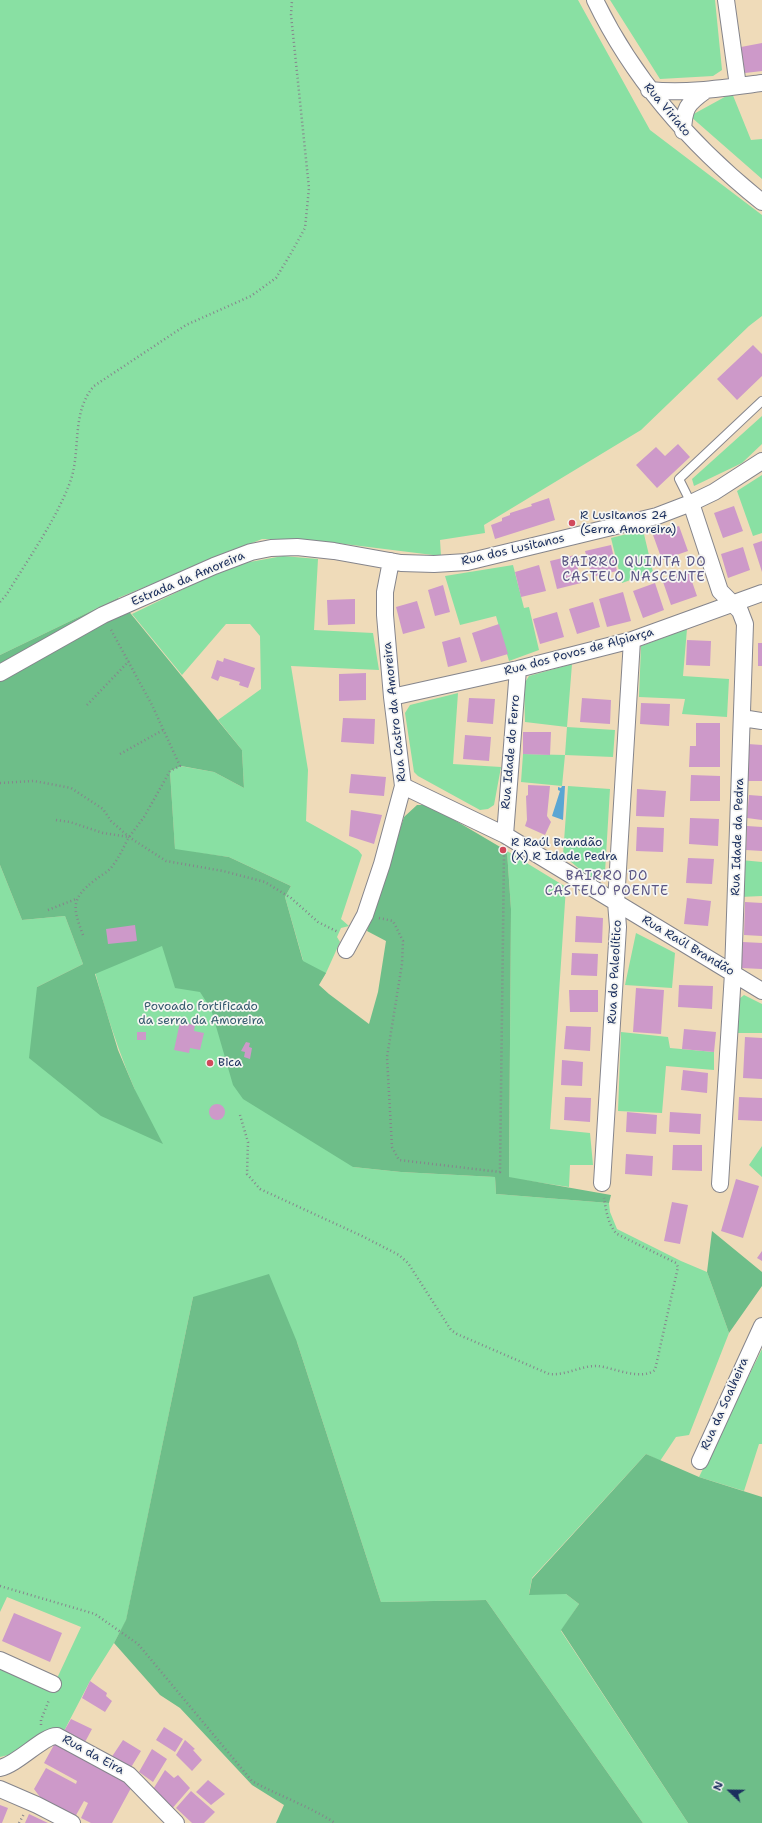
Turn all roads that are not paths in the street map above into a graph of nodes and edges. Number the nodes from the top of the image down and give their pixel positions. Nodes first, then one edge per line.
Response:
1 (595, 0) edge
2 (726, 0) edge
3 (762, 83) edge
4 (738, 86) junction
5 (649, 90) junction
6 (705, 91) junction
7 (663, 108) junction
8 (683, 131) junction
9 (762, 202) edge
10 (762, 401) edge
11 (762, 461) edge
12 (691, 503) junction
13 (391, 561) junction
14 (762, 593) edge
15 (734, 603) junction
16 (632, 640) junction
17 (518, 669) junction
18 (0, 673) edge
19 (392, 697) junction
20 (742, 718) junction
21 (762, 721) edge
22 (403, 786) junction
23 (504, 835) junction
24 (616, 902) junction
25 (346, 950) dead end
26 (733, 973) junction
27 (762, 991) edge
28 (602, 1184) road end
29 (720, 1184) dead end
30 (762, 1326) edge
31 (700, 1461) dead end
32 (0, 1660) edge
33 (51, 1692) road end
34 (0, 1768) edge
35 (0, 1790) edge
36 (72, 1823) edge
37 (176, 1823) edge

1 - 5 street, Rua Viriato
2 - 4 street
3 - 4 street
4 - 6 street
5 - 6 street
5 - 7 street, Rua Viriato
6 - 7 street
6 - 8 street
7 - 8 street, Rua Viriato
8 - 9 street, Rua Viriato
10 - 12 lane
11 - 12 street, Rua dos Lusitanos
12 - 13 street, Rua dos Lusitanos
12 - 15 street, Rua Idade da Pedra
13 - 18 street, Estrada da Amoreira
13 - 19 street, Rua Castro da Amoreira
14 - 15 street, Rua dos Povos de Alpiarça
15 - 16 street, Rua dos Povos de Alpiarça
15 - 20 street, Rua Idade da Pedra
16 - 17 street, Rua dos Povos de Alpiarça
16 - 24 street, Rua do Paleolítico
17 - 19 street, Rua dos Povos de Alpiarça
17 - 23 street, Rua Idade do Ferro
19 - 22 street, Rua Castro da Amoreira
20 - 21 street
20 - 26 street, Rua Idade da Pedra
22 - 23 street, Rua Raúl Brandão
22 - 25 street, Rua Castro da Amoreira
23 - 24 street, Rua Raúl Brandão
24 - 26 street, Rua Raúl Brandão
24 - 28 street, Rua do Paleolítico
26 - 27 street, Rua Raúl Brandão
26 - 29 street, Rua Idade da Pedra
30 - 31 street, Rua da Soalheira
32 - 33 street
34 - 37 street, Rua da Eira
35 - 36 street

